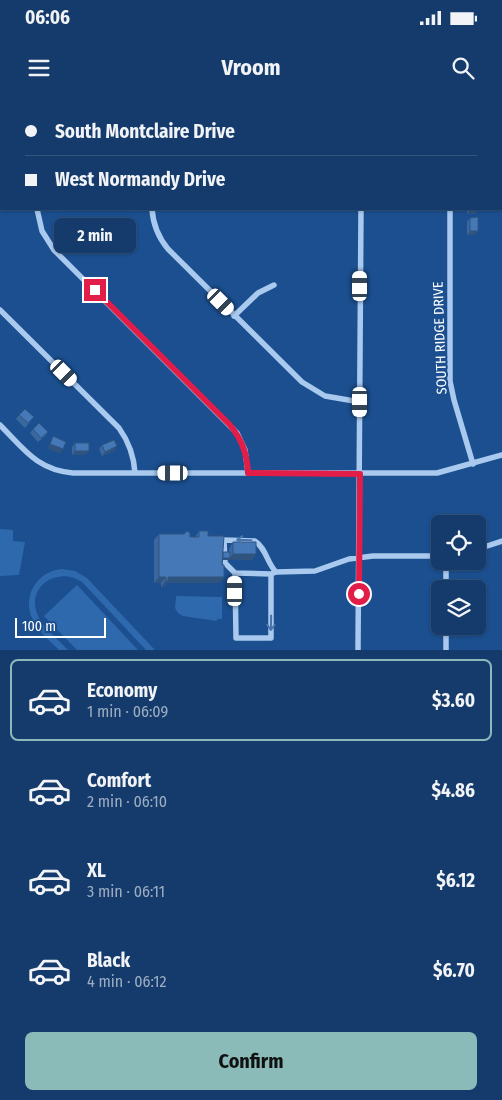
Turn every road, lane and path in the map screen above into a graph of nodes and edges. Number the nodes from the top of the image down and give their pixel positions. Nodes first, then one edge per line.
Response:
1 (37, 210) edge
2 (152, 210) edge
3 (362, 210) edge
4 (450, 210) edge
5 (274, 285) dead end
6 (0, 310) edge
7 (234, 316) junction
8 (360, 402) junction
9 (0, 425) edge
10 (502, 455) edge
11 (473, 464) junction
12 (135, 473) junction
13 (248, 473) junction
14 (360, 474) junction
15 (502, 541) edge
16 (486, 546) edge
17 (431, 556) edge
18 (359, 557) junction
19 (235, 573) junction
20 (273, 573) junction
21 (446, 635) edge
22 (358, 650) edge
23 (446, 650) edge

1 - 13 street
2 - 7 street
3 - 8 street
4 - 11 street, SOUTH RIDGE DRIVE
5 - 7 street
6 - 12 street
7 - 8 street
8 - 14 street
9 - 12 street
10 - 11 street
11 - 14 street
12 - 13 street
13 - 14 street
14 - 18 street
15 - 16 street
17 - 18 street
18 - 20 street
18 - 22 street
19 - 20 street
20 -> 19 street
20 -> 19 street
21 - 23 street

